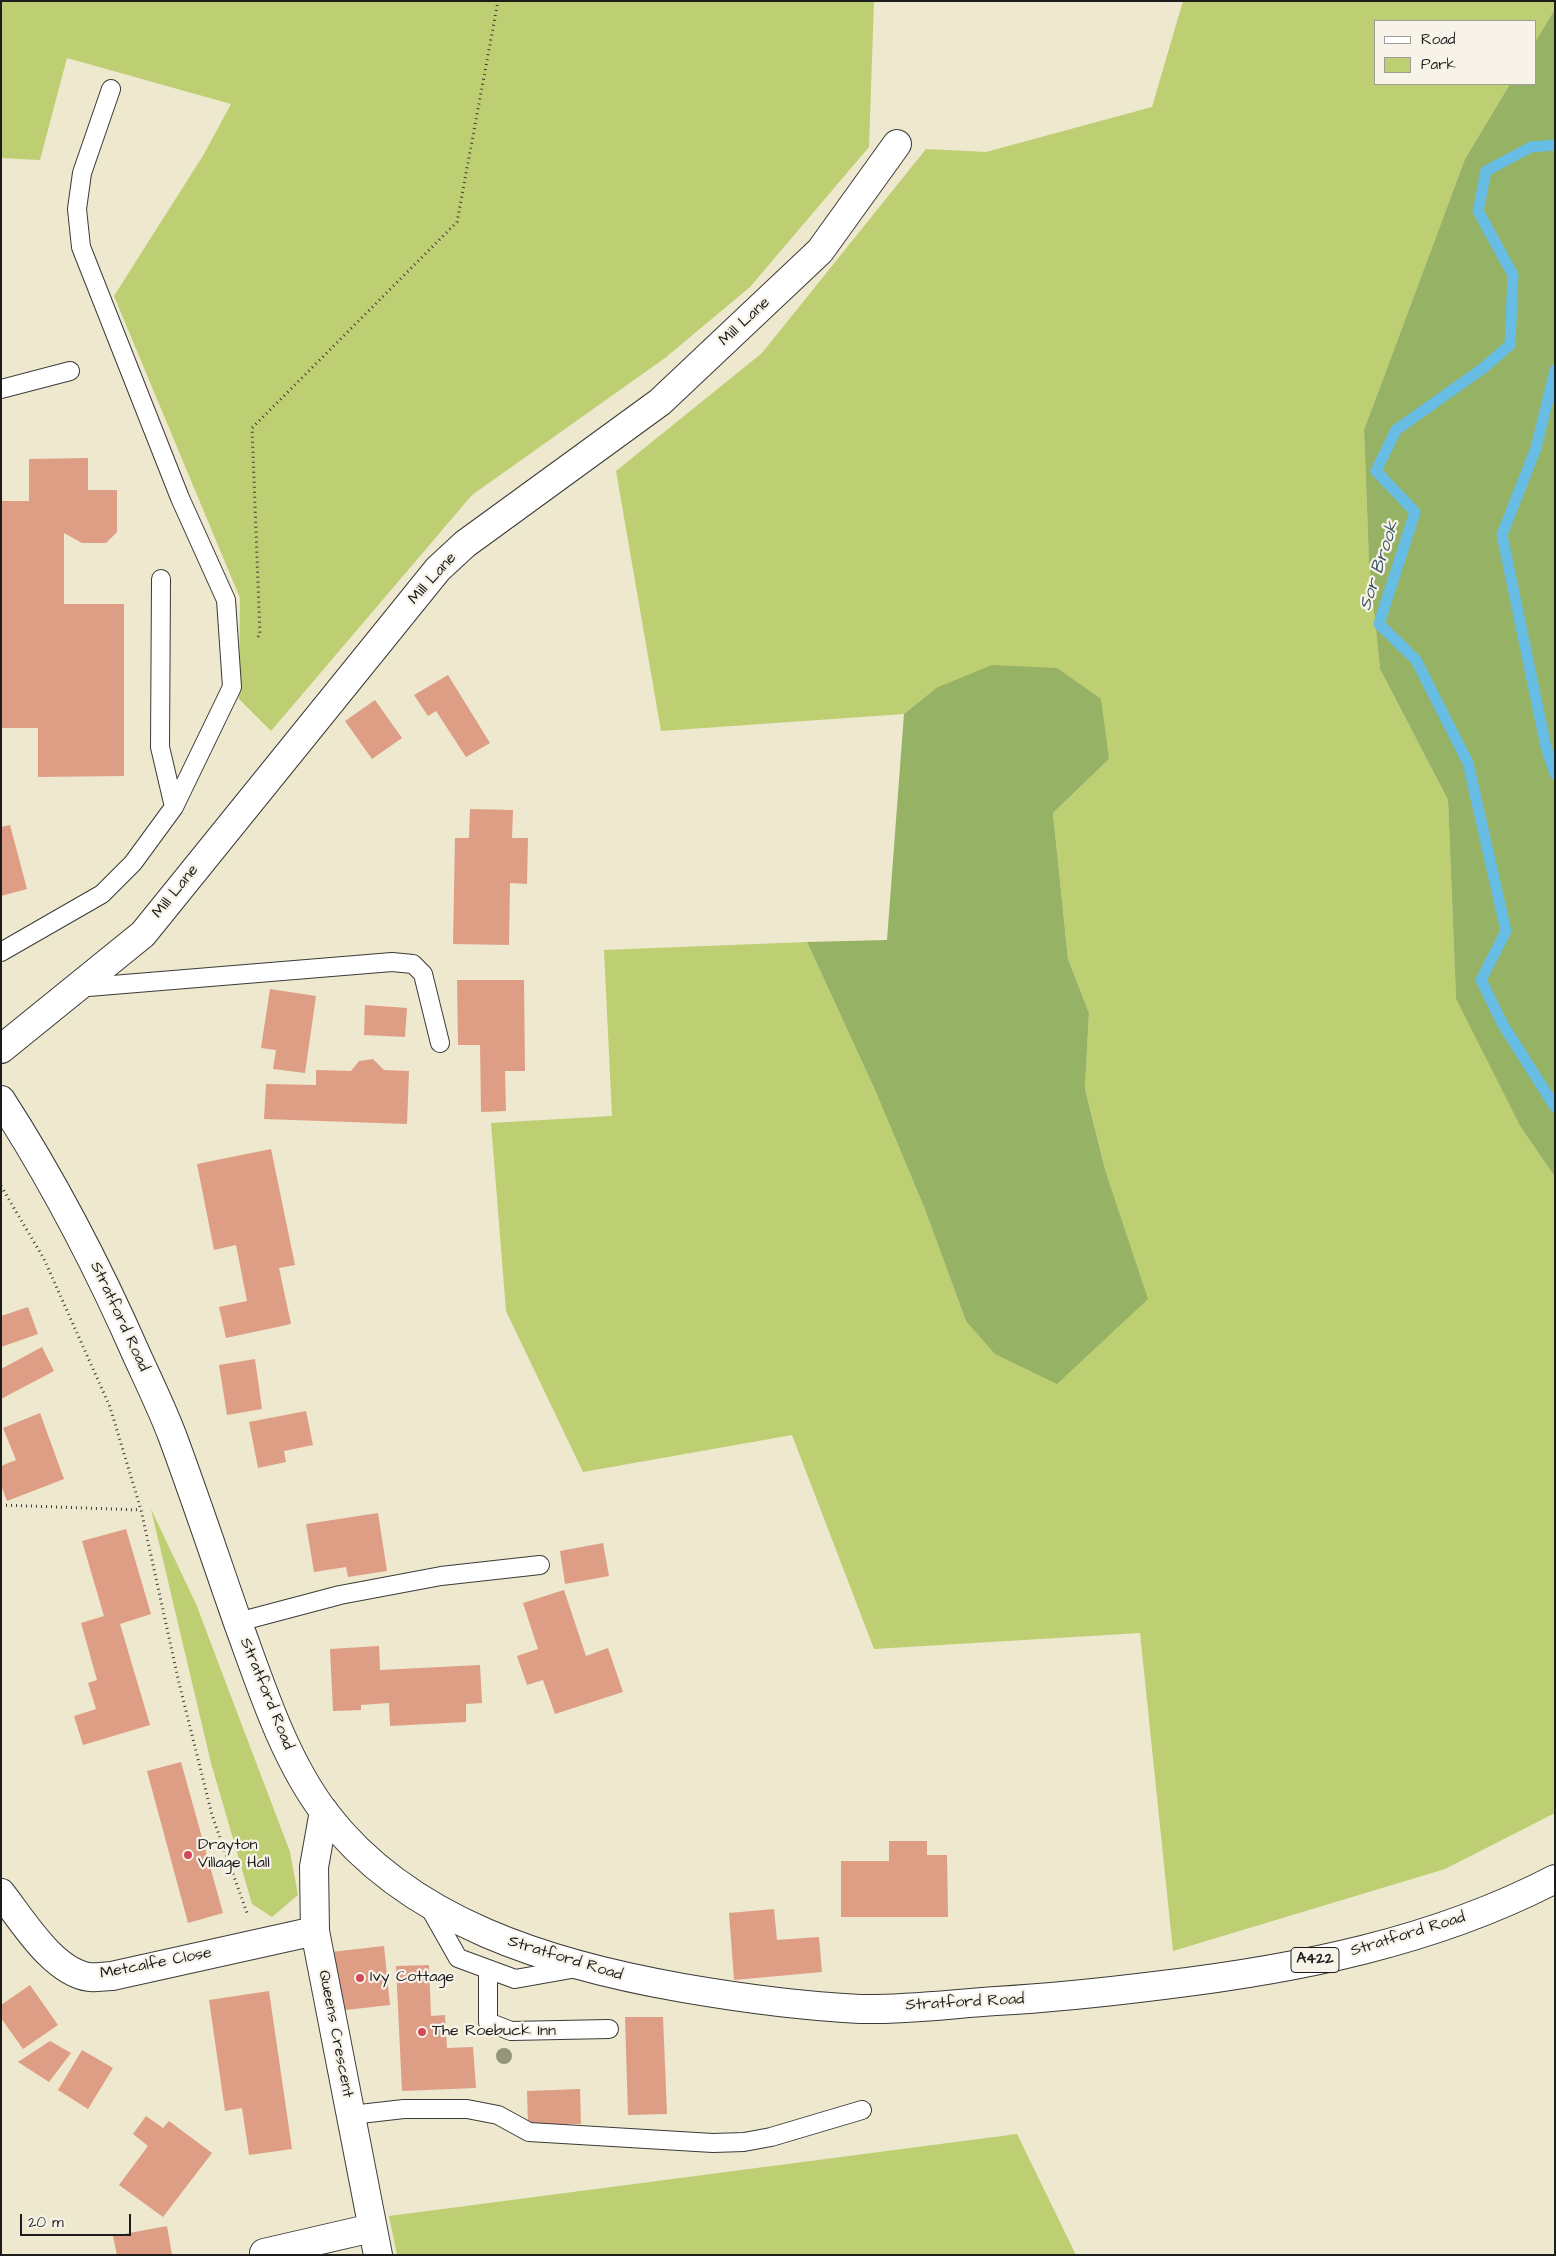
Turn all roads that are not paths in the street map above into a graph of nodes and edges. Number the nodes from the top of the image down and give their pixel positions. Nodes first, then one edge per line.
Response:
1 (111, 89) dead end
2 (897, 144) dead end
3 (70, 371) dead end
4 (1, 389) edge
5 (161, 579) dead end
6 (174, 807) junction
7 (1, 952) edge
8 (76, 988) junction
9 (440, 1043) dead end
10 (1, 1050) edge
11 (1, 1100) edge
12 (540, 1565) dead end
13 (238, 1622) junction
14 (324, 1811) junction
15 (1555, 1879) edge
16 (1, 1893) edge
17 (426, 1903) junction
18 (315, 1931) junction
19 (584, 1966) junction
20 (488, 1970) junction
21 (609, 2029) dead end
22 (862, 2110) dead end
23 (351, 2115) junction
24 (372, 2228) junction
25 (264, 2253) dead end
26 (378, 2255) edge

1 - 6 lane
2 - 8 street, Mill Lane
3 - 4 lane
5 - 6 lane
6 - 7 lane
8 - 9 lane
8 - 10 street, Mill Lane
11 - 13 street, Stratford Road
12 - 13 lane
13 - 14 street, Stratford Road
14 - 17 street, Stratford Road
14 - 18 street, Queens Crescent
15 - 19 street, Stratford Road / A422
16 - 18 street, Metcalfe Close
17 - 19 street, Stratford Road
17 - 20 lane
18 - 23 street, Queens Crescent
19 - 20 lane
20 - 21 lane
22 - 23 lane
23 - 24 street, Queens Crescent
24 - 25 street
24 - 26 street, Queens Crescent

